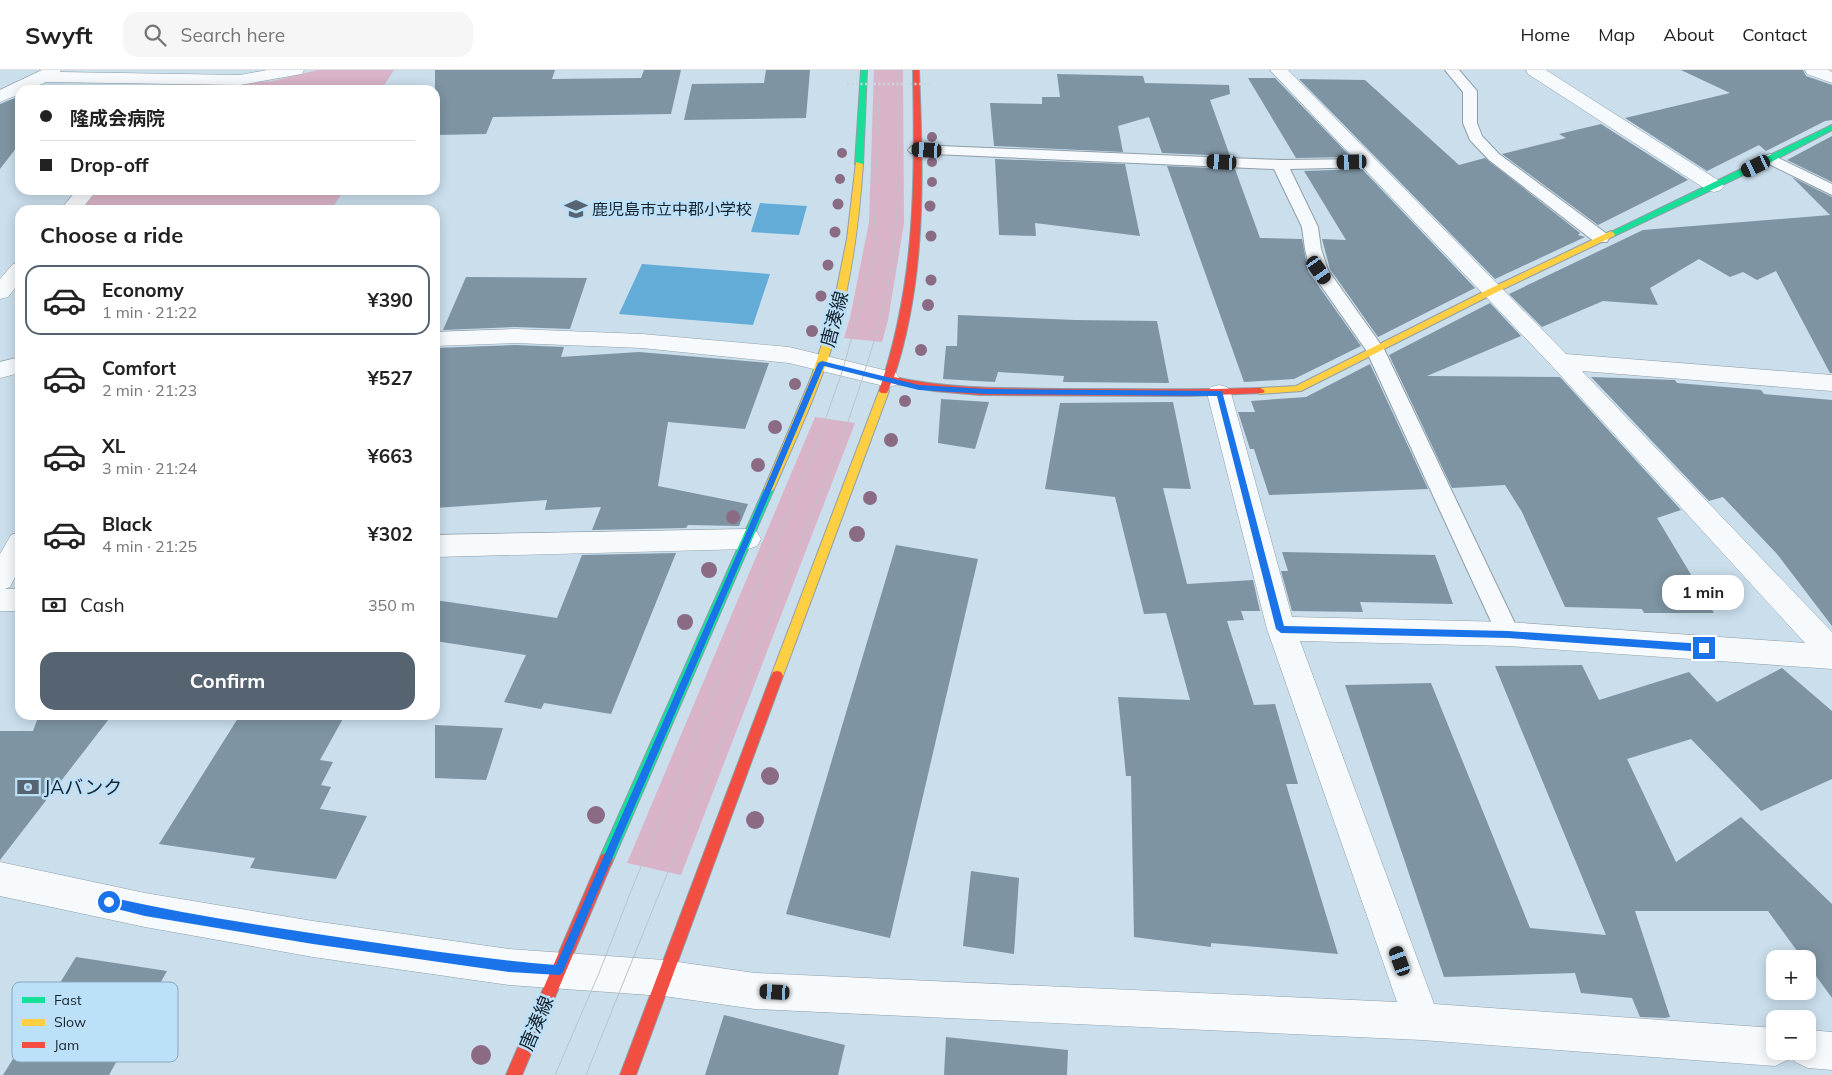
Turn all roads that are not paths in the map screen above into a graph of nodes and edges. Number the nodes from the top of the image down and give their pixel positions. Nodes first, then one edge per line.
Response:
1 (296, 70) edge
2 (864, 70) edge
3 (916, 70) edge
4 (1278, 70) edge
5 (1452, 70) edge
6 (1534, 70) edge
7 (1813, 70) edge
8 (48, 74) edge
9 (1832, 78) edge
10 (178, 84) edge
11 (25, 85) edge
12 (15, 90) edge
13 (0, 97) edge
14 (1832, 127) edge
15 (916, 150) junction
16 (1770, 159) junction
17 (1370, 162) junction
18 (1280, 165) junction
19 (1714, 186) junction
20 (1832, 190) edge
21 (83, 195) edge
22 (74, 205) edge
23 (1601, 238) junction
24 (15, 275) edge
25 (1492, 291) junction
26 (0, 292) edge
27 (440, 339) edge
28 (1375, 349) junction
29 (1560, 361) junction
30 (822, 363) junction
31 (15, 367) edge
32 (0, 370) edge
33 (888, 379) junction
34 (1832, 383) edge
35 (1220, 393) junction
36 (748, 538) junction
37 (440, 546) edge
38 (15, 551) edge
39 (0, 579) edge
40 (0, 600) edge
41 (15, 600) edge
42 (1281, 629) junction
43 (1508, 634) junction
44 (1832, 652) edge
45 (1832, 657) edge
46 (0, 878) edge
47 (559, 970) junction
48 (664, 978) junction
49 (1422, 1022) junction
50 (1766, 1046) edge
51 (1816, 1050) edge
52 (1832, 1051) edge
53 (514, 1075) edge
54 (628, 1075) edge

1 - 10 street
2 - 30 street, 唐湊線
3 - 15 street
4 - 17 street
5 - 23 lane
6 - 19 street
7 - 9 street
8 - 10 street
8 - 11 street
12 - 13 street
14 - 16 street
15 - 18 lane
15 - 33 street
16 - 19 street
16 - 20 lane
17 - 18 lane
17 - 25 street
18 - 28 lane
19 - 23 street
21 - 22 street
23 - 25 street
24 - 26 street
25 - 28 street
25 - 29 street
27 - 30 street
28 - 35 street
28 - 43 lane
29 - 34 street
29 - 44 street
30 - 33 street
30 - 36 street, 唐湊線
31 - 32 street
33 - 35 street
33 - 48 street
35 - 42 street
36 - 37 street
36 - 47 street, 唐湊線
38 - 39 street
40 - 41 street
42 - 43 street
42 - 49 street
43 - 45 street
46 - 47 street
47 - 48 street
47 - 53 street, 唐湊線
48 - 49 street
48 - 54 street
49 - 50 street
51 - 52 street

